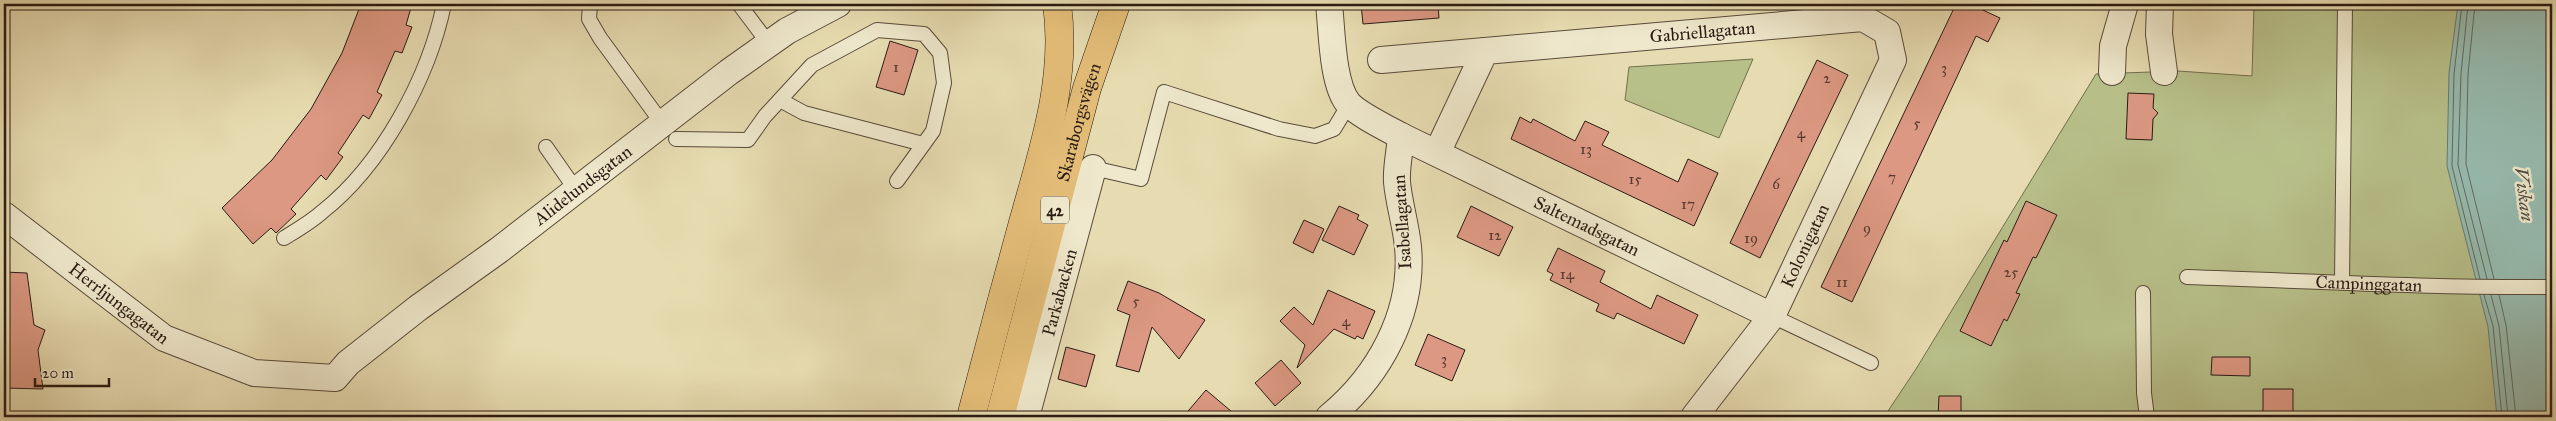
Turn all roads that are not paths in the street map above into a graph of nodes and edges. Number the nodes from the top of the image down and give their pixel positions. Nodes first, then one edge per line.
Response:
1 (444, 4) edge
2 (590, 4) edge
3 (739, 4) edge
4 (838, 4) edge
5 (1057, 4) edge
6 (1116, 4) edge
7 (1329, 4) edge
8 (2125, 4) edge
9 (2160, 4) edge
10 (2345, 4) edge
11 (769, 44) junction
12 (1485, 51) junction
13 (1381, 60) dead end
14 (1893, 60) joint
15 (2112, 72) dead end
16 (2164, 72) dead end
17 (780, 100) junction
18 (1349, 104) junction
19 (669, 131) junction
20 (1401, 136) junction
21 (924, 144) junction
22 (546, 147) dead end
23 (1436, 153) junction
24 (1093, 168) joint
25 (897, 182) dead end
26 (576, 190) junction
27 (4, 215) edge
28 (284, 238) dead end
29 (2187, 277) dead end
30 (2342, 282) junction
31 (2552, 287) edge
32 (2143, 293) dead end
33 (1772, 316) junction
34 (1872, 364) dead end
35 (335, 378) joint
36 (971, 417) edge
37 (1000, 417) edge
38 (1026, 417) edge
39 (1329, 417) edge
40 (1694, 417) edge
41 (2148, 417) edge

1 - 28 lane
2 - 19 lane
3 - 11 lane
4 - 11 street, Alidelundsgatan
5 - 36 main road, Skaraborgsvägen / 42
6 - 37 main road, Skaraborgsvägen / 42
7 - 18 street
8 - 15 street
9 - 16 street
10 - 30 lane
11 - 19 street, Alidelundsgatan
12 - 13 street, Gabriellagatan
12 - 14 street, Gabriellagatan
12 - 23 street
14 - 33 street, Kolonigatan
17 - 19 lane
17 - 21 lane
17 - 21 lane
18 - 20 street
18 - 24 lane
19 - 26 street, Alidelundsgatan
20 - 23 street, Saltemadsgatan
20 - 39 street, Isabellagatan
21 - 25 lane
22 - 26 lane
23 - 33 street, Saltemadsgatan
24 - 38 street, Parkabacken
26 - 35 street, Alidelundsgatan
27 - 35 street, Herrljungagatan
29 - 30 lane, Campinggatan
30 - 31 lane, Campinggatan
32 - 41 lane
33 - 34 lane
33 - 40 street, Kolonigatan

